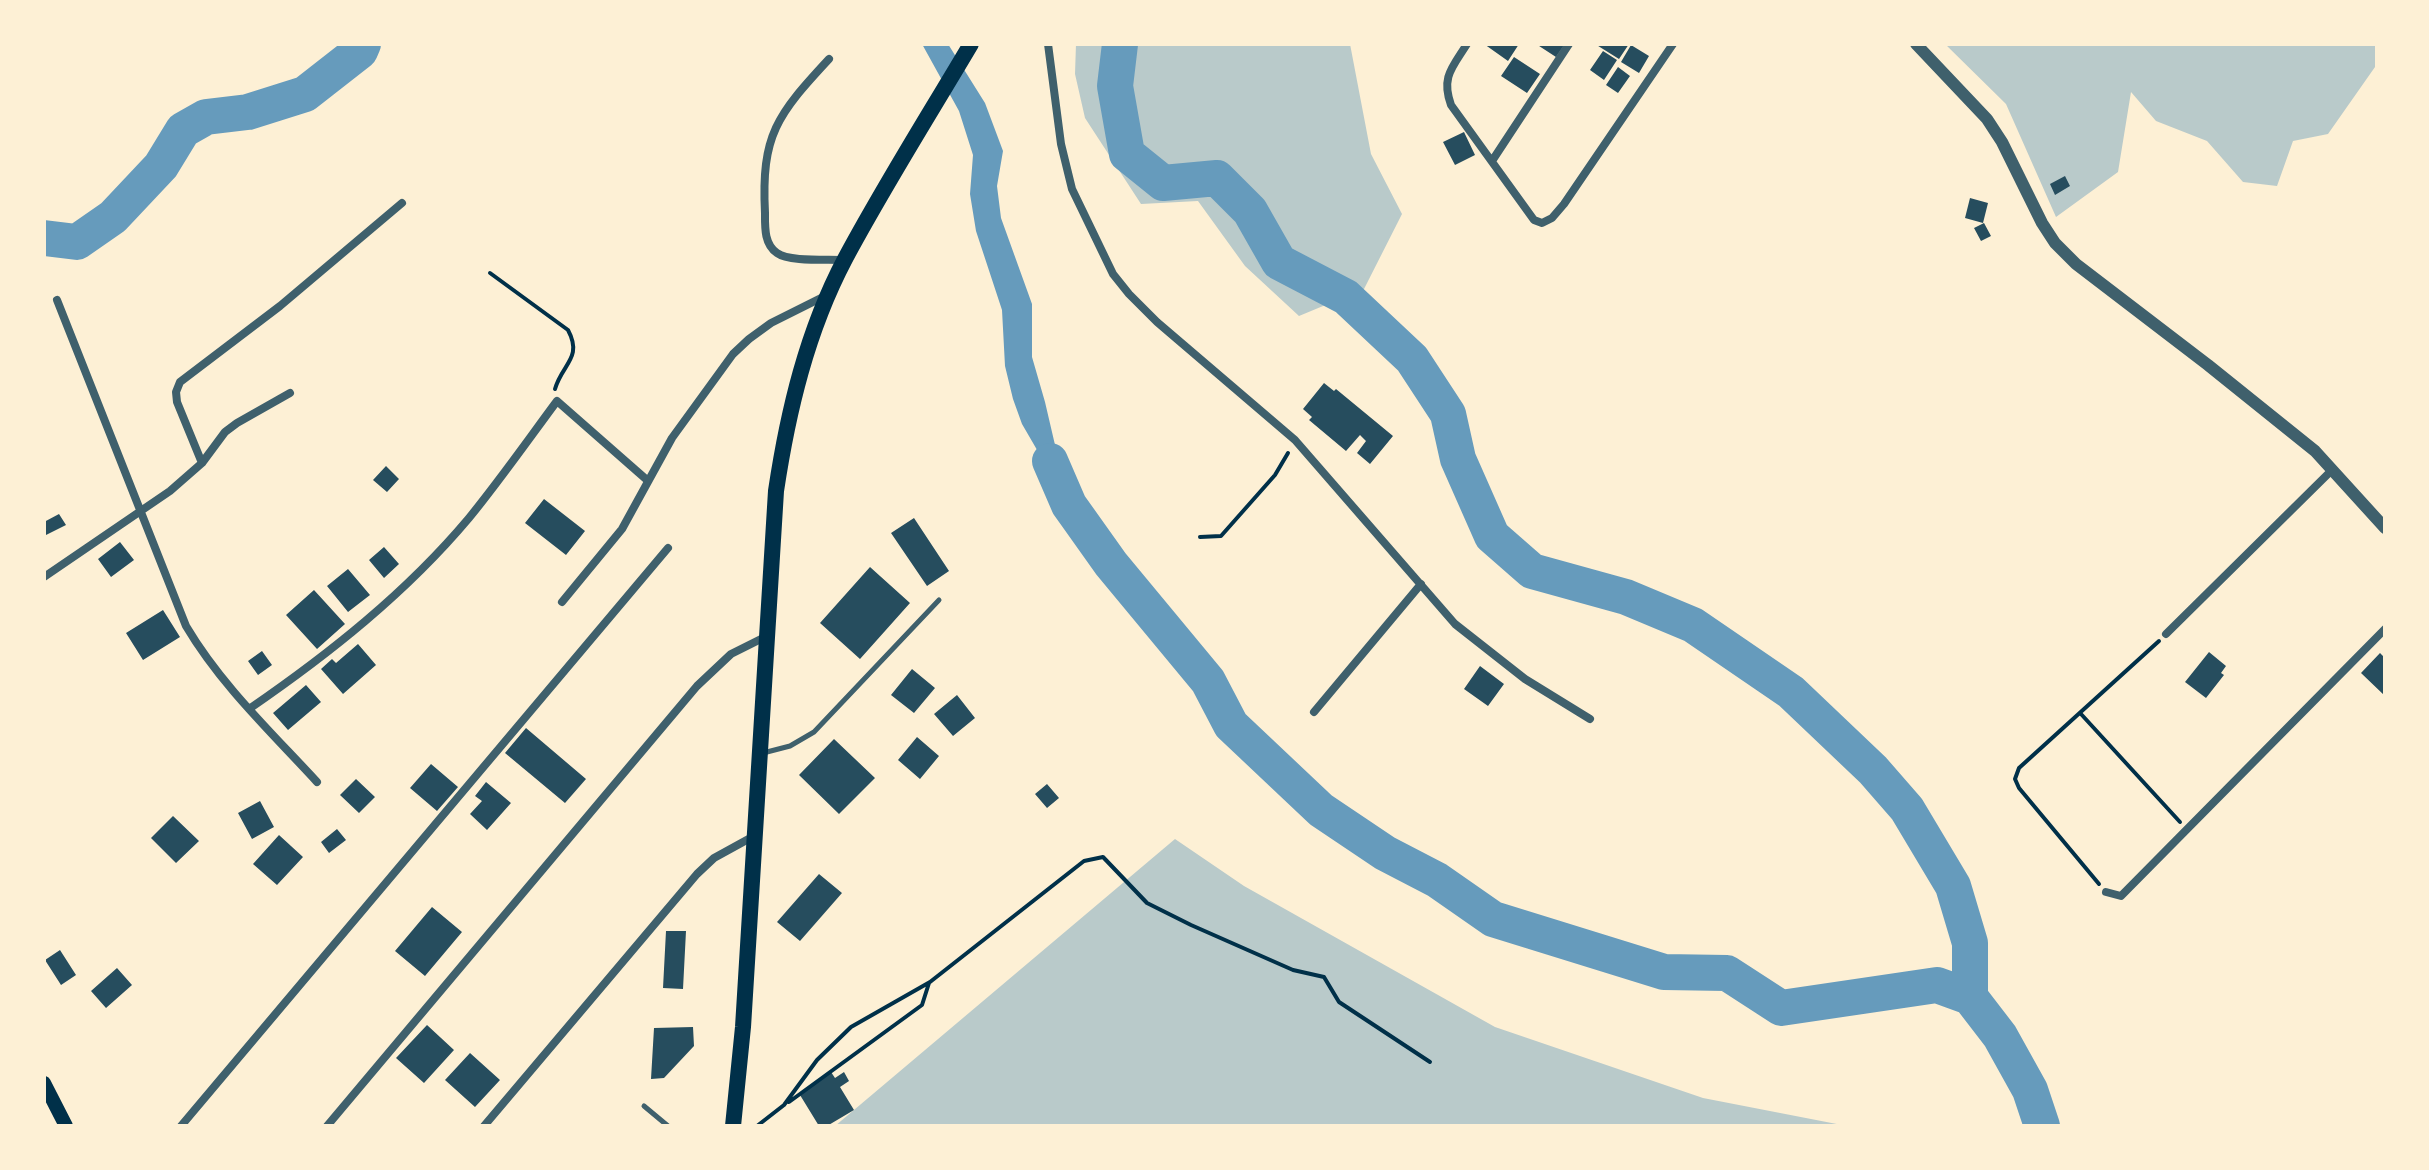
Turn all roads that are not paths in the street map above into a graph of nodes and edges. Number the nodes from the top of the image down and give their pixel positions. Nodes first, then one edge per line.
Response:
1 (971, 44) edge
2 (1048, 44) edge
3 (1467, 44) edge
4 (1569, 44) edge
5 (1673, 44) edge
6 (1916, 44) edge
7 (829, 59) dead end
8 (1492, 161) junction
9 (402, 203) dead end
10 (845, 260) junction
11 (829, 294) junction
12 (57, 300) dead end
13 (290, 393) dead end
14 (202, 463) junction
15 (2332, 470) junction
16 (647, 480) junction
17 (141, 513) junction
18 (2385, 528) edge
19 (668, 548) dead end
20 (44, 577) edge
21 (1421, 584) junction
22 (939, 600) dead end
23 (562, 602) dead end
24 (2385, 629) edge
25 (2166, 634) road end
26 (767, 636) junction
27 (249, 709) junction
28 (1314, 712) dead end
29 (1590, 719) dead end
30 (759, 754) junction
31 (317, 782) dead end
32 (754, 836) junction
33 (2106, 892) road end
34 (44, 1083) edge
35 (644, 1106) dead end
36 (66, 1126) edge
37 (181, 1126) edge
38 (327, 1126) edge
39 (484, 1126) edge
40 (668, 1126) edge
41 (733, 1126) edge

1 - 10 highway
2 - 21 street
3 - 8 street
4 - 8 street
5 - 8 street
6 - 15 street
7 - 10 street
9 - 14 street
10 - 11 highway
11 - 16 street
11 - 26 highway
12 - 17 street
13 - 14 street
14 - 17 street
15 - 18 street
15 - 25 street
16 - 23 street
16 - 27 street
17 - 20 street
17 - 27 street
19 - 37 street
21 - 28 street
21 - 29 street
22 - 30 lane
24 - 33 street
26 - 30 highway
26 - 38 street
27 - 31 street
30 - 32 highway
32 - 39 street
32 - 41 highway
34 - 36 main road
35 - 40 lane

